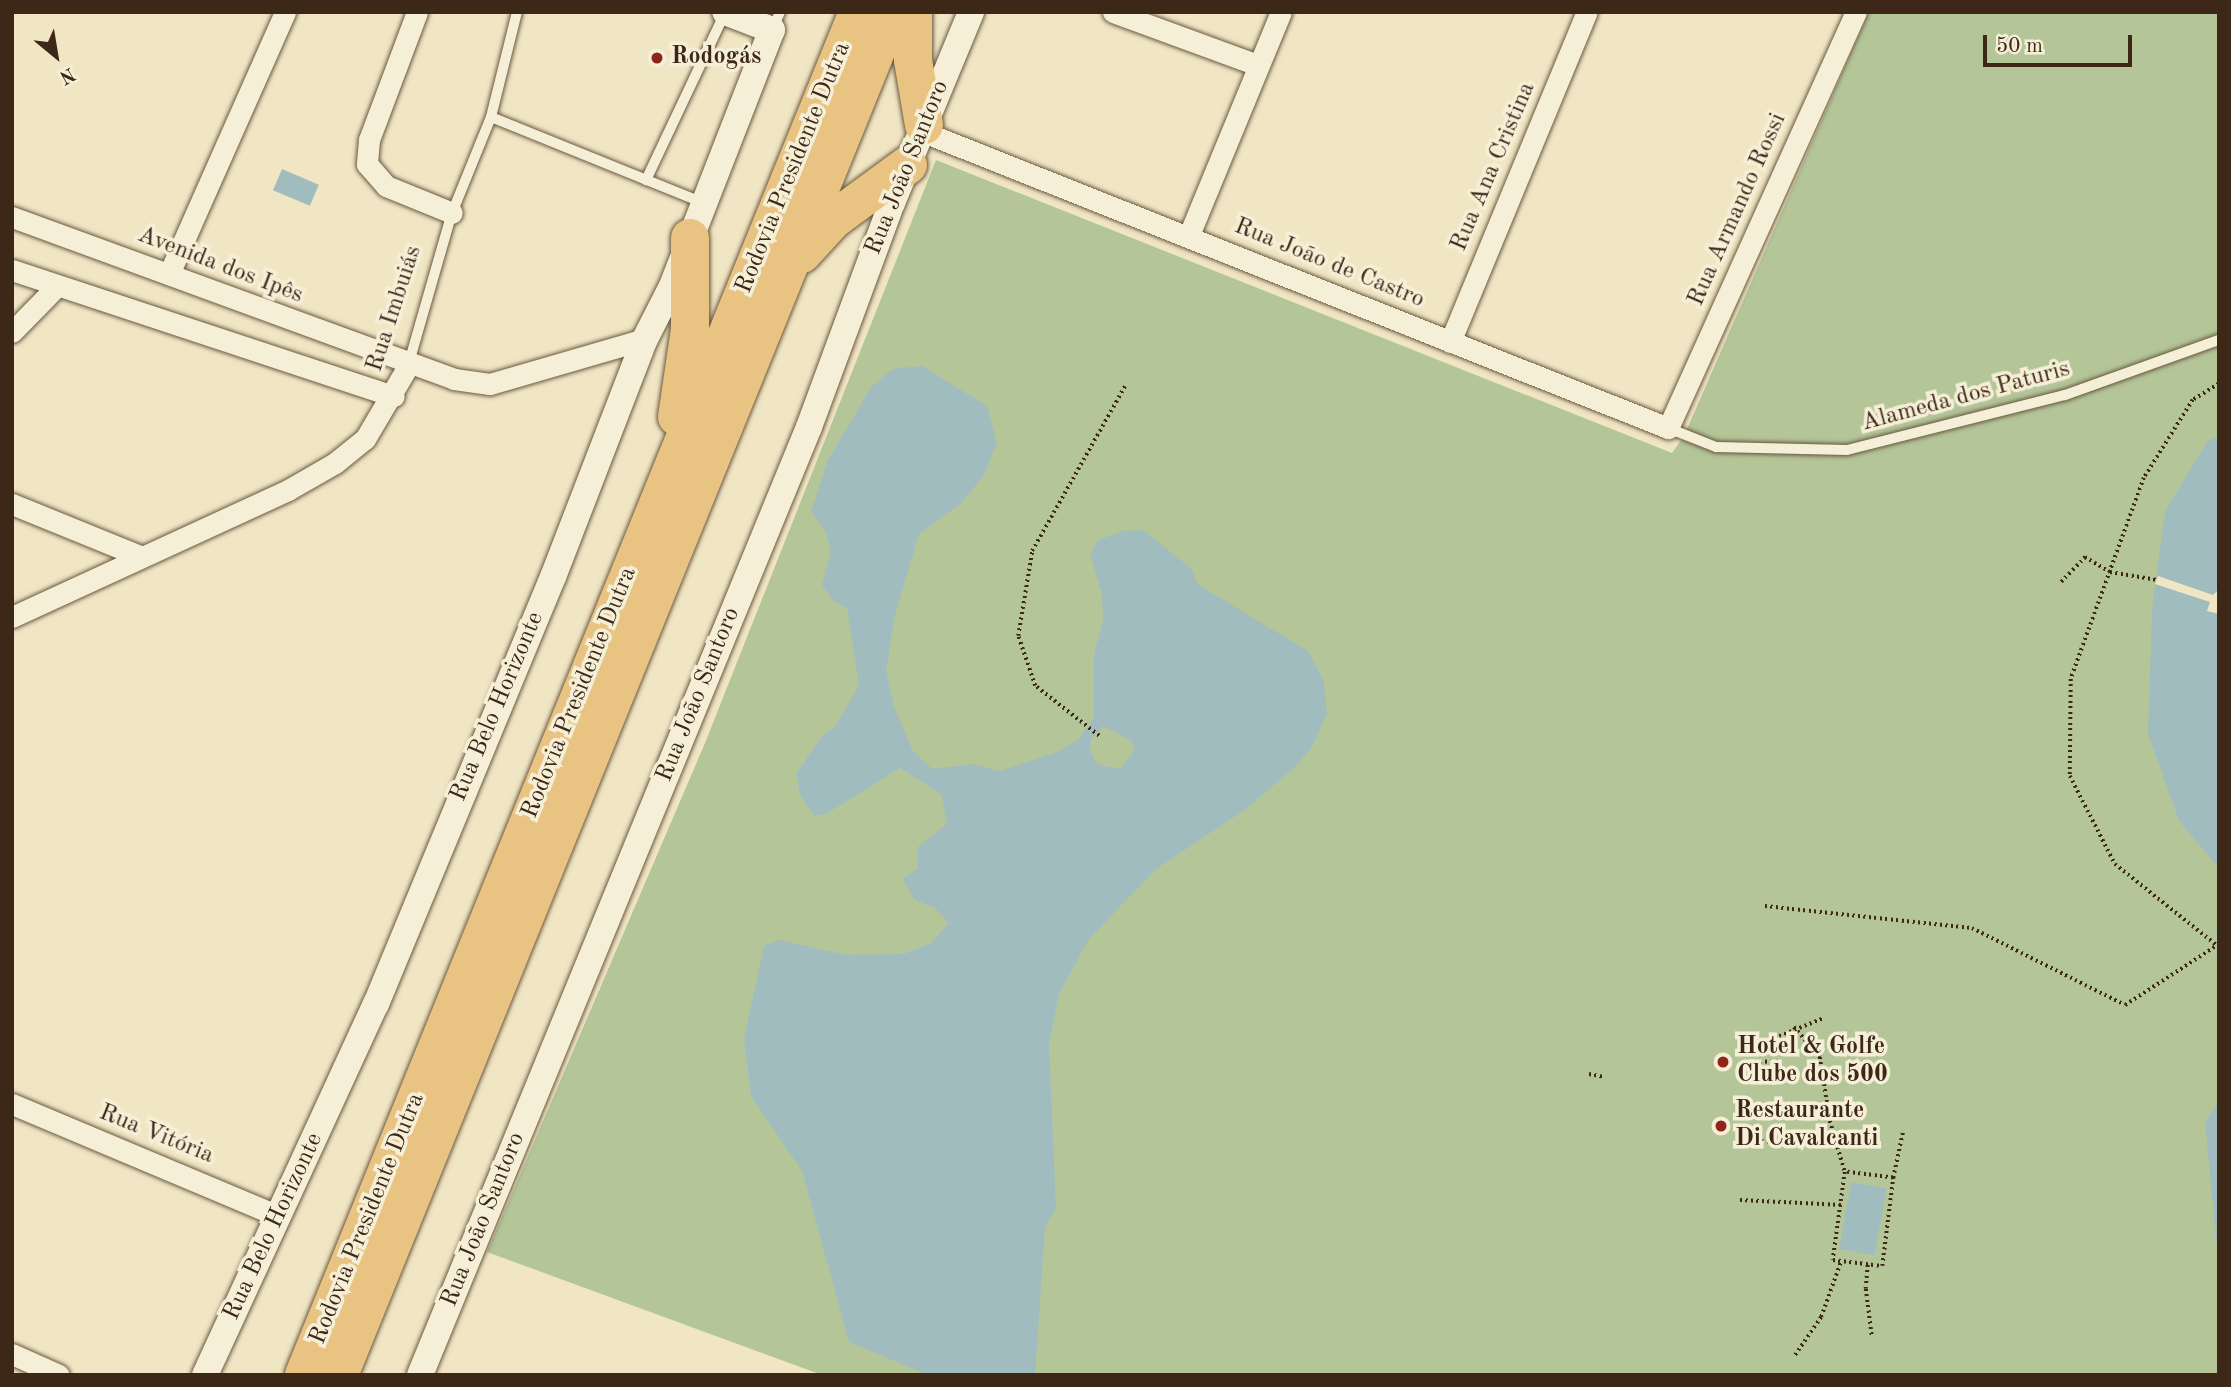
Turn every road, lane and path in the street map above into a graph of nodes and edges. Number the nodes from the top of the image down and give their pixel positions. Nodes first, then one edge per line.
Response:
1 (285, 12) edge
2 (417, 12) edge
3 (517, 12) edge
4 (858, 12) edge
5 (892, 12) edge
6 (913, 12) edge
7 (971, 12) edge
8 (1113, 12) edge
9 (1281, 12) edge
10 (1587, 12) edge
11 (1856, 12) edge
12 (725, 13) edge
13 (776, 21) edge
14 (1258, 65) junction
15 (491, 117) junction
16 (918, 140) junction
17 (646, 180) junction
18 (704, 203) junction
19 (453, 213) junction
20 (12, 217) edge
21 (1189, 235) junction
22 (690, 238) junction
23 (12, 270) edge
24 (786, 271) junction
25 (169, 274) junction
26 (57, 286) junction
27 (12, 332) edge
28 (645, 339) junction
29 (2219, 340) edge
30 (1450, 342) junction
31 (408, 366) junction
32 (2219, 384) edge
33 (1125, 386) dead end
34 (394, 396) junction
35 (1668, 428) junction
36 (1716, 447) joint
37 (670, 472) junction
38 (12, 504) edge
39 (140, 556) junction
40 (2110, 572) junction
41 (2157, 580) dead end
42 (2061, 582) dead end
43 (12, 617) edge
44 (1099, 736) dead end
45 (1765, 906) dead end
46 (2218, 947) edge
47 (1824, 1018) dead end
48 (1794, 1027) junction
49 (1779, 1036) dead end
50 (1777, 1061) dead end
51 (1754, 1062) dead end
52 (1589, 1074) dead end
53 (1604, 1077) dead end
54 (12, 1104) edge
55 (1902, 1131) dead end
56 (1745, 1140) dead end
57 (1773, 1142) dead end
58 (1845, 1172) junction
59 (1893, 1178) junction
60 (1740, 1200) dead end
61 (1841, 1205) junction
62 (279, 1216) junction
63 (1841, 1261) junction
64 (1868, 1265) junction
65 (1872, 1336) dead end
66 (12, 1354) edge
67 (1795, 1355) dead end
68 (59, 1375) edge
69 (205, 1375) edge
70 (304, 1375) edge
71 (339, 1375) edge
72 (420, 1375) edge

1 - 25 street
2 - 19 street
3 - 15 lane, Rua Imbuiás
4 - 37 highway, Rodovia Presidente Dutra
5 - 24 highway, Rodovia Presidente Dutra
6 - 16 highway
7 - 16 street, Rua João Santoro
8 - 14 street
9 - 14 street
10 - 30 street, Rua Ana Cristina
11 - 35 street, Rua Armando Rossi
12 - 13 street
12 - 17 lane
13 - 18 street, Rua Belo Horizonte
14 - 21 street
15 - 17 lane
15 - 19 lane, Rua Imbuiás
16 - 21 street, Rua João de Castro
16 - 24 highway
16 - 72 street, Rua João Santoro
17 - 18 lane
18 - 22 street, Rua Belo Horizonte
19 - 31 lane, Rua Imbuiás
20 - 25 street, Avenida dos Ipês
21 - 30 street, Rua João de Castro
22 - 28 street, Rua Belo Horizonte
22 - 37 highway
23 - 26 street
24 - 71 highway, Rodovia Presidente Dutra
25 - 31 street, Avenida dos Ipês
26 - 27 street
26 - 34 street
28 - 31 street, Avenida dos Ipês
28 - 62 street, Rua Belo Horizonte
29 - 36 lane, Alameda dos Paturis
30 - 35 street, Rua João de Castro
31 - 34 street, Rua Imbuiás
32 - 40 path
33 - 44 path
34 - 39 street, Rua Imbuiás
35 - 36 lane, Rua João de Castro
37 - 70 highway, Rodovia Presidente Dutra
38 - 39 street
39 - 43 street, Rua Imbuiás
40 - 41 path
40 - 42 path
40 - 46 path
45 - 46 path
47 - 48 path
48 - 49 path
48 - 58 path
50 - 51 path
52 - 53 path
54 - 62 street, Rua Vitória
55 - 59 path
56 - 57 path
58 - 59 path
58 - 61 path
59 - 64 path
60 - 61 path
61 - 63 path
62 - 69 street, Rua Belo Horizonte
63 - 64 path
63 - 67 path
64 - 65 path
66 - 68 street

